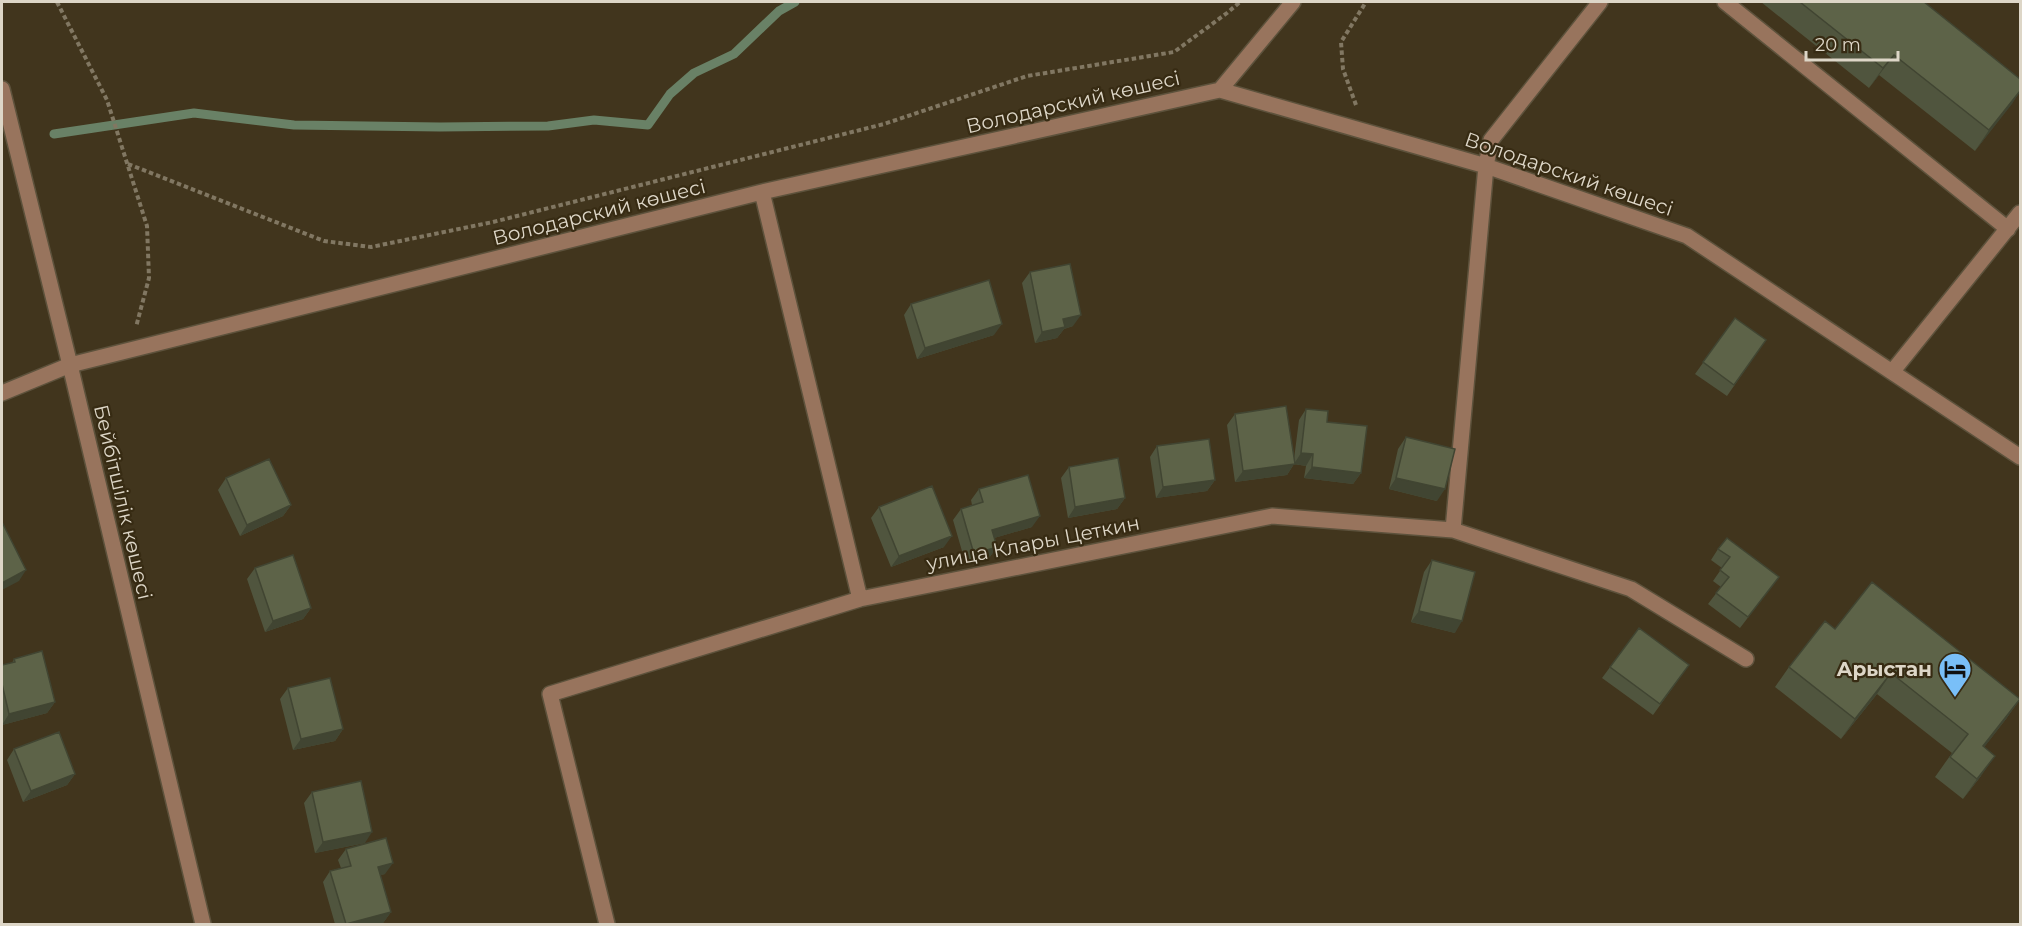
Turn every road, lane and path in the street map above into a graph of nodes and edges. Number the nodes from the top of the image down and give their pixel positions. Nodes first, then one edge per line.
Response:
1 (57, 2) edge
2 (1240, 2) edge
3 (1293, 2) edge
4 (1366, 2) edge
5 (1600, 2) edge
6 (1725, 2) edge
7 (2, 89) edge
8 (1220, 90) junction
9 (1368, 132) junction
10 (128, 164) junction
11 (1486, 166) junction
12 (762, 192) junction
13 (2020, 213) edge
14 (2008, 229) junction
15 (129, 351) junction
16 (70, 365) junction
17 (1892, 372) junction
18 (2, 393) edge
19 (2020, 457) edge
20 (1453, 530) junction
21 (860, 599) junction
22 (1746, 659) dead end
23 (202, 924) edge
24 (607, 924) edge

1 - 10 path
2 - 10 path
3 - 8 street
4 - 9 path
5 - 11 street
6 - 14 street
7 - 16 street, Бейбітшілік көшесі
8 - 9 street, Володарский көшесі
8 - 12 street, Володарский көшесі
9 - 11 street, Володарский көшесі
10 - 15 path
11 - 17 street, Володарский көшесі
11 - 20 street
12 - 15 street, Володарский көшесі
12 - 21 street
13 - 14 street
14 - 17 street
15 - 16 street, Володарский көшесі
16 - 18 street, Володарский көшесі
16 - 23 street, Бейбітшілік көшесі
17 - 19 street, Володарский көшесі
20 - 21 street, улица Клары Цеткин
20 - 22 street, улица Клары Цеткин
21 - 24 street, улица Клары Цеткин

